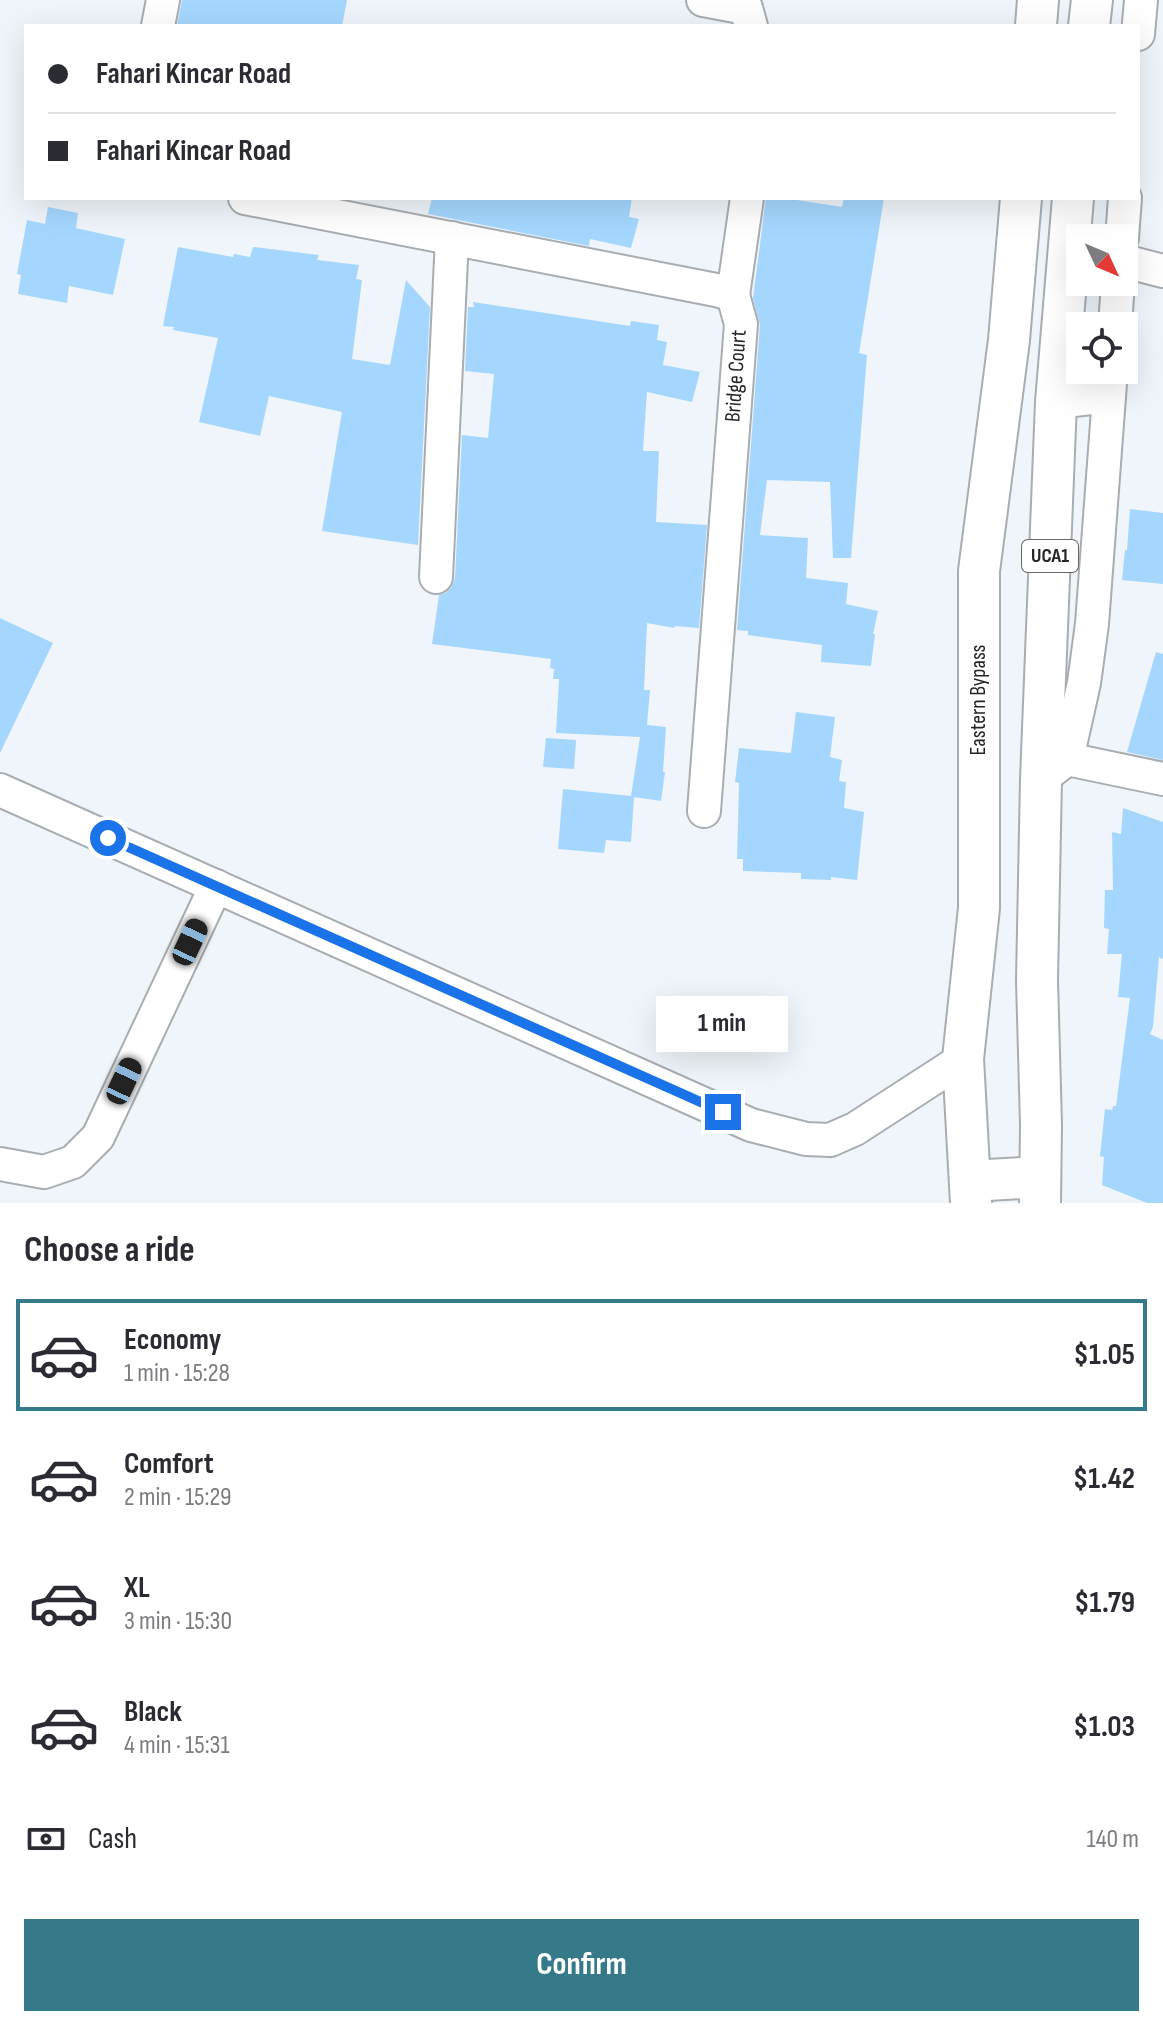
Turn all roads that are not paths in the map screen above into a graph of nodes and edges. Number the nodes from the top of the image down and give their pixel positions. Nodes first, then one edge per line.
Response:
1 (163, 0) edge
2 (703, 0) edge
3 (1038, 0) edge
4 (1092, 0) edge
5 (1141, 0) edge
6 (158, 24) edge
7 (750, 24) edge
8 (1036, 24) edge
9 (1089, 24) edge
10 (1139, 24) edge
11 (255, 200) edge
12 (747, 200) edge
13 (1021, 200) edge
14 (1073, 200) edge
15 (1125, 200) edge
16 (1123, 224) edge
17 (452, 238) junction
18 (1138, 265) edge
19 (1163, 271) edge
20 (733, 295) junction
21 (1107, 384) edge
22 (1110, 384) edge
23 (1056, 402) junction
24 (436, 577) dead end
25 (1054, 769) junction
26 (1163, 779) edge
27 (0, 790) edge
28 (704, 811) dead end
29 (216, 886) junction
30 (963, 1059) junction
31 (0, 1164) edge
32 (1040, 1190) edge
33 (970, 1192) edge

1 - 6 street
2 - 7 street
3 - 8 main road
4 - 9 main road
5 - 10 street
11 - 17 street
12 - 20 street, Bridge Court
13 - 30 main road, Eastern Bypass
14 - 23 main road, UCA1
15 - 16 street
17 - 20 street
17 - 24 street
18 - 19 street
20 - 28 street, Bridge Court
21 - 23 street
22 - 25 street
23 - 25 main road, UCA1
25 - 26 street
25 - 32 main road, UCA1
27 - 29 street
29 - 30 street
29 - 31 street
30 - 33 main road, Eastern Bypass
32 - 33 main road

